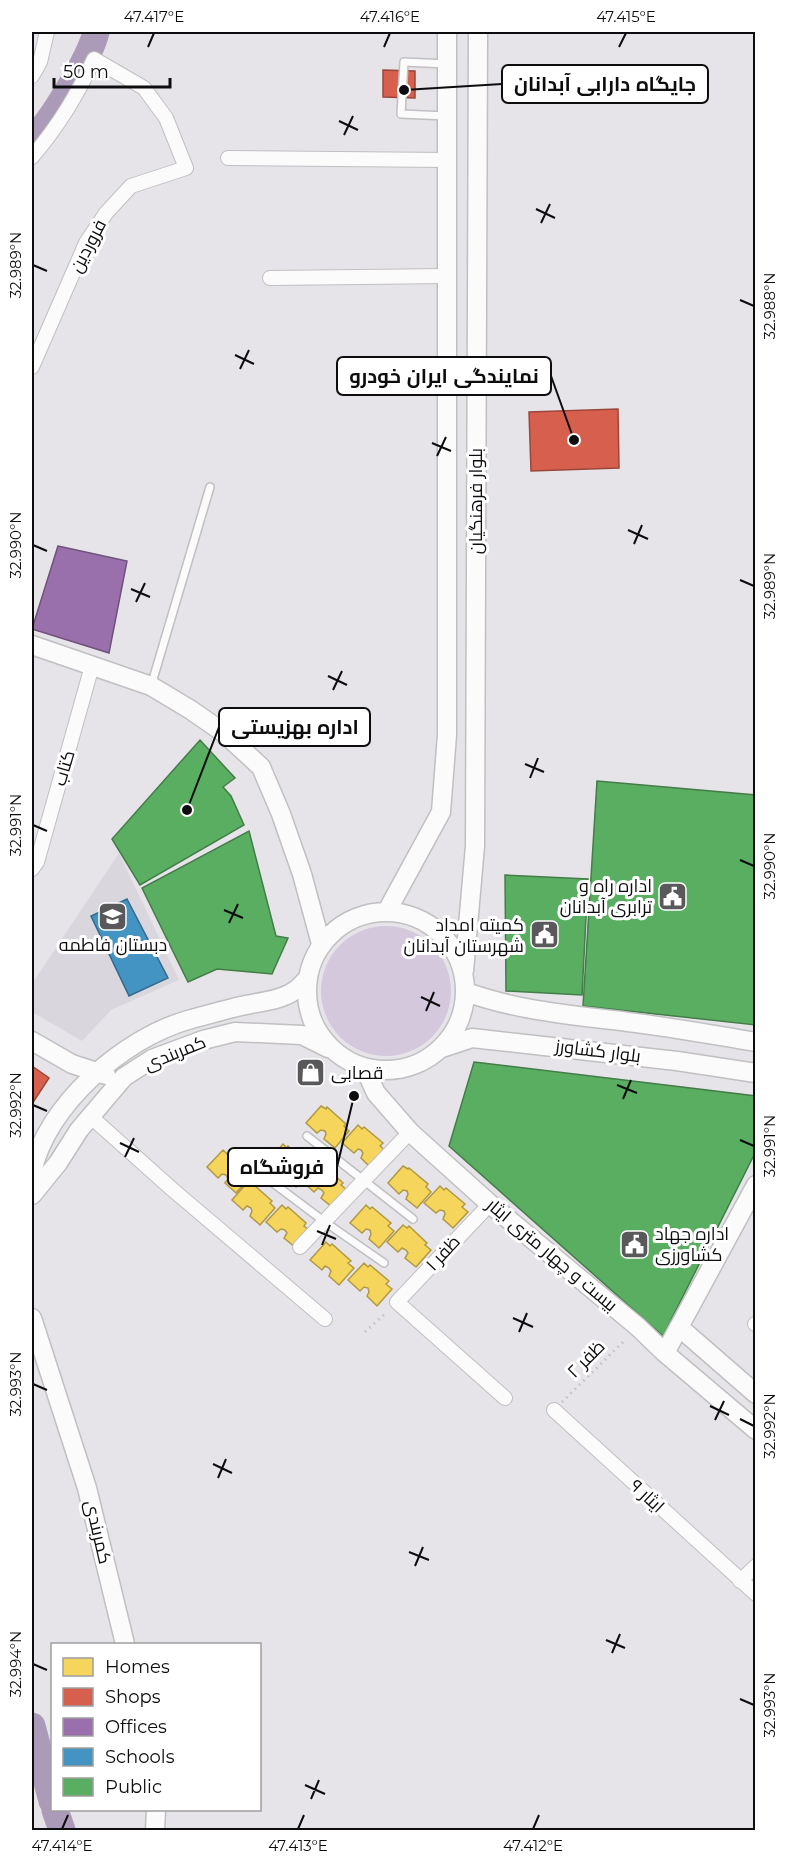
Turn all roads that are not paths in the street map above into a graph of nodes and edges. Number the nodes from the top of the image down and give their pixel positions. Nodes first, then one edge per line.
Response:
1 (47, 32) edge
2 (447, 32) edge
3 (478, 32) edge
4 (447, 64) junction
5 (32, 76) edge
6 (447, 116) junction
7 (32, 157) edge
8 (228, 158) dead end
9 (447, 160) junction
10 (477, 267) junction
11 (448, 272) junction
12 (270, 278) dead end
13 (32, 367) edge
14 (210, 487) dead end
15 (32, 645) edge
16 (92, 666) junction
17 (152, 686) junction
18 (32, 869) edge
19 (387, 911) junction
20 (321, 944) junction
21 (464, 971) junction
22 (307, 979) junction
23 (466, 992) junction
24 (633, 1023) junction
25 (672, 1029) junction
26 (32, 1041) edge
27 (756, 1042) edge
28 (442, 1048) junction
29 (337, 1053) junction
30 (629, 1055) junction
31 (677, 1061) junction
32 (364, 1067) junction
33 (96, 1072) junction
34 (756, 1073) edge
35 (124, 1077) junction
36 (90, 1116) junction
37 (410, 1131) junction
38 (307, 1136) dead end
39 (32, 1173) edge
40 (261, 1174) dead end
41 (363, 1180) junction
42 (756, 1185) edge
43 (32, 1195) edge
44 (490, 1204) junction
45 (748, 1214) edge
46 (413, 1219) dead end
47 (325, 1222) junction
48 (300, 1247) dead end
49 (384, 1263) dead end
50 (32, 1317) edge
51 (325, 1319) dead end
52 (679, 1327) junction
53 (665, 1353) junction
54 (756, 1394) edge
55 (505, 1398) dead end
56 (554, 1410) road end
57 (756, 1430) edge
58 (756, 1566) edge
59 (740, 1581) junction
60 (756, 1594) edge
61 (125, 1643) edge
62 (156, 1811) edge
63 (155, 1830) edge

1 - 5 street
2 - 4 main road, بلوار فرهنگیان
3 - 10 main road, بلوار فرهنگیان
4 - 6 main road, بلوار فرهنگیان
4 - 6 lane
6 - 9 main road, بلوار فرهنگیان
7 - 13 street, فروردین
8 - 9 street
9 - 11 main road, بلوار فرهنگیان
10 - 11 main road
10 - 21 main road, بلوار فرهنگیان
11 - 12 street
11 - 19 main road, بلوار فرهنگیان
14 - 17 lane
15 - 16 main road
16 - 17 main road
16 - 18 street, کتاب
17 - 20 main road
19 - 20 main road
19 - 21 main road
20 - 22 main road
21 - 23 main road
22 - 29 main road
22 - 33 main road, کمربندی
23 - 24 main road, بلوار کشاورز
23 - 28 main road
24 - 25 main road, بلوار کشاورز
24 - 30 main road
25 - 27 main road, بلوار کشاورز
25 - 31 main road
26 - 33 main road
28 - 30 main road, بلوار کشاورز
28 - 32 main road
29 - 32 main road
29 - 35 main road, کمربندی
30 - 31 main road, بلوار کشاورز
31 - 34 main road, بلوار کشاورز
32 - 37 main road, بیست و چهار متری ایثار
33 - 35 main road
33 - 39 main road, کمربندی
35 - 36 main road, کمربندی
36 - 43 main road, کمربندی
36 - 51 street
37 - 41 street
37 - 44 main road, بیست و چهار متری ایثار
38 - 41 lane
40 - 47 lane
41 - 46 lane
41 - 47 street
42 - 45 main road
44 - 53 main road, بیست و چهار متری ایثار
44 - 55 street, ظفر ۱
45 - 52 main road
47 - 48 street
47 - 49 lane
50 - 61 main road, کمربندی
52 - 53 main road
52 - 54 main road
53 - 57 main road, بیست و چهار متری ایثار
56 - 59 street, ایثار ۹
58 - 59 street
59 - 60 street, ایثار ۹
62 - 63 main road

